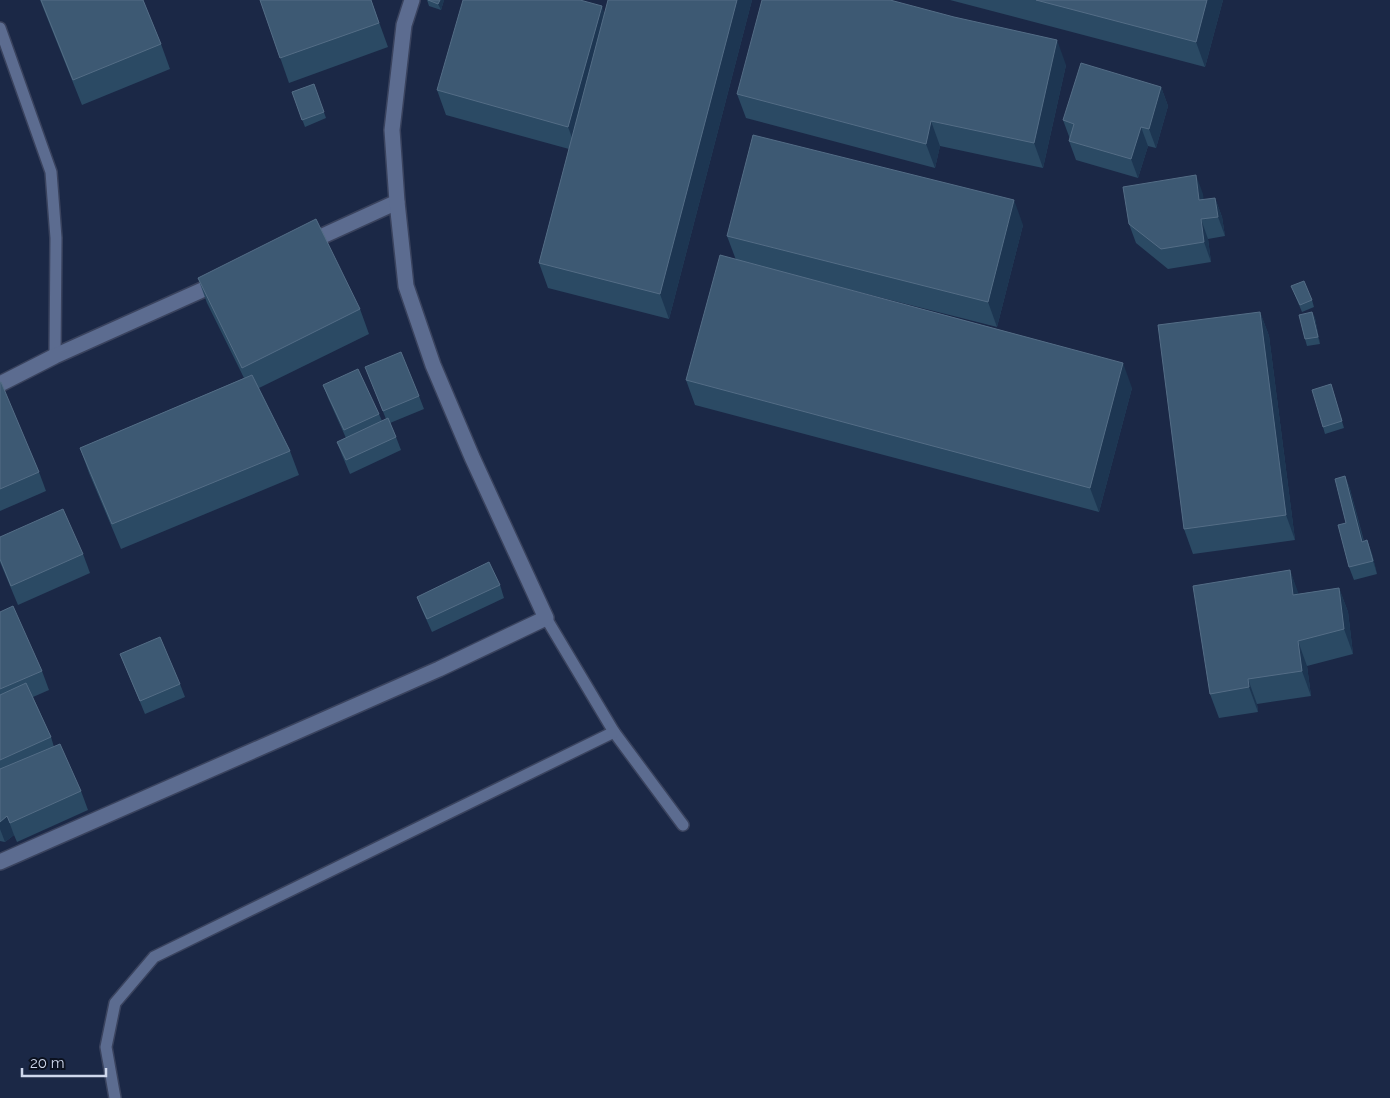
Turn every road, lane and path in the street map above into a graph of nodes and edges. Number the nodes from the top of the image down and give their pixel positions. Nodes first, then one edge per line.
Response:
1 (412, 0) edge
2 (0, 28) edge
3 (397, 202) junction
4 (289, 251) edge
5 (235, 275) edge
6 (55, 356) junction
7 (0, 384) edge
8 (546, 618) junction
9 (614, 732) junction
10 (683, 825) dead end
11 (0, 862) edge
12 (115, 1098) edge

1 - 3 street
2 - 6 lane
3 - 4 street
3 - 8 street
5 - 6 street
6 - 7 street
8 - 9 lane
8 - 11 street
9 - 10 lane
9 - 12 lane

